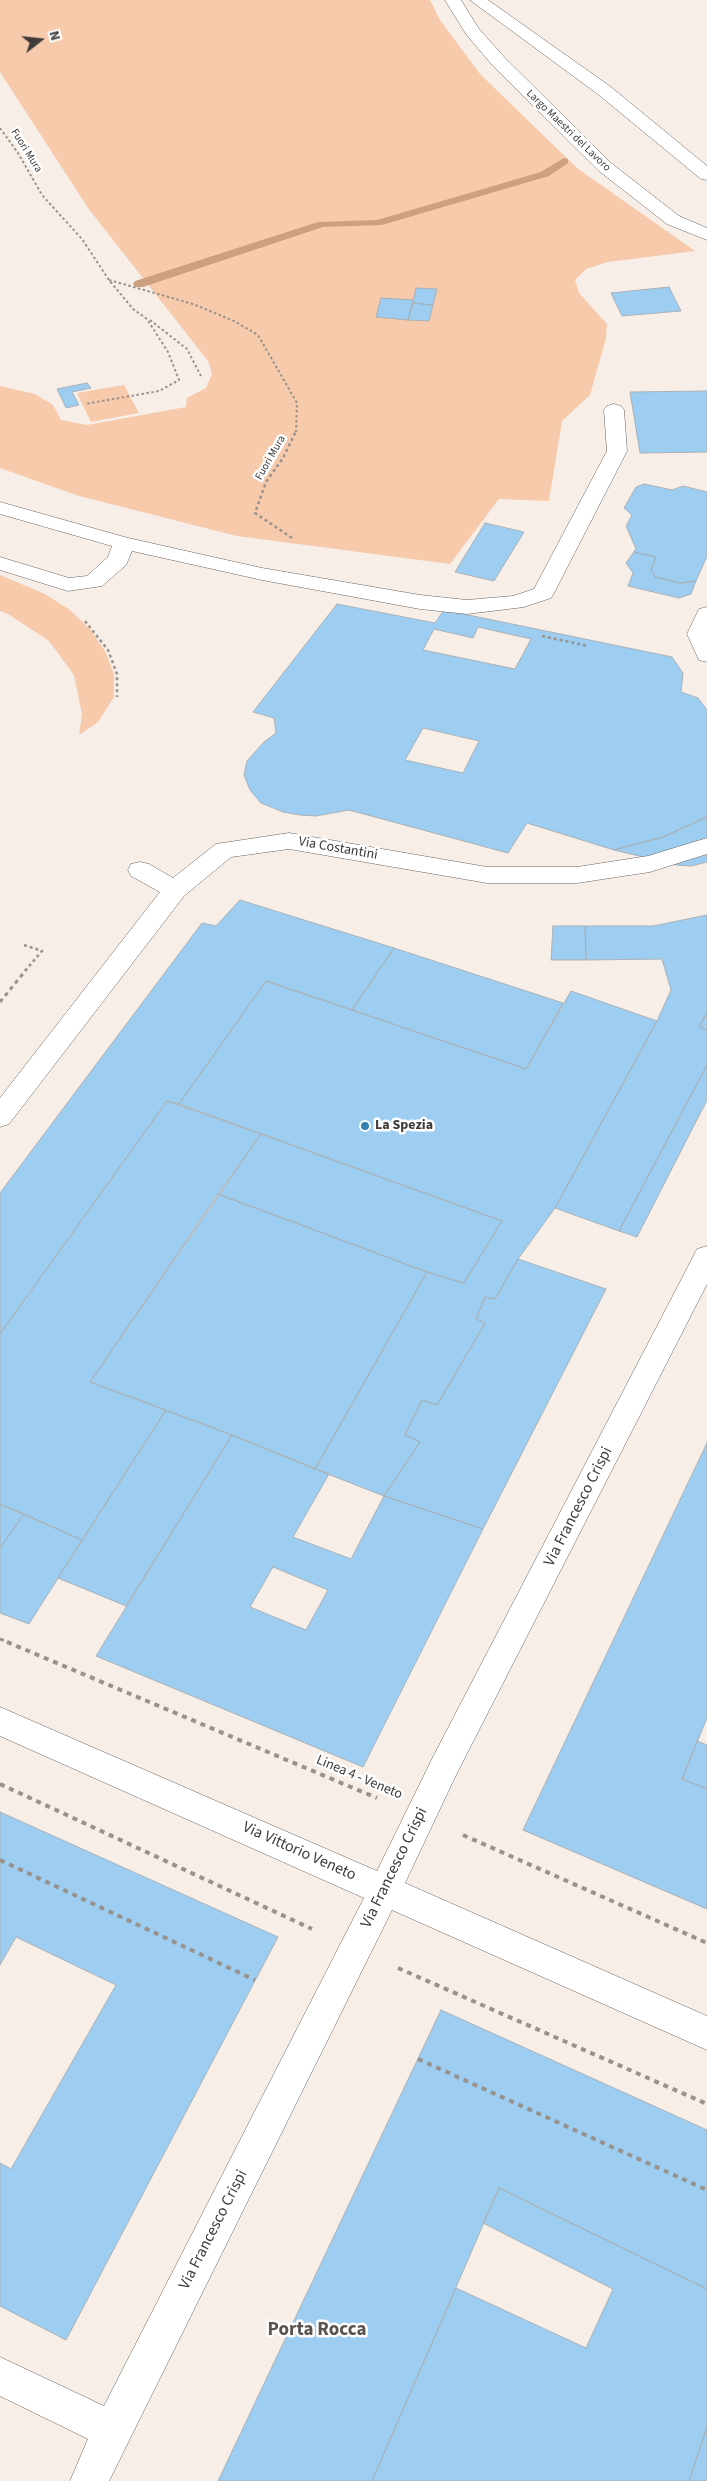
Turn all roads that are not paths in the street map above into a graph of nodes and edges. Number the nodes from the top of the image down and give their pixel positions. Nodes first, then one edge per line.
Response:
1 (453, 0) edge
2 (478, 0) edge
3 (707, 175) edge
4 (707, 235) edge
5 (614, 410) dead end
6 (0, 508) edge
7 (124, 543) junction
8 (0, 563) edge
9 (707, 614) edge
10 (707, 656) edge
11 (707, 846) edge
12 (140, 870) dead end
13 (175, 890) junction
14 (0, 1117) edge
15 (705, 1267) edge
16 (0, 1721) edge
17 (384, 1890) junction
18 (707, 2033) edge
19 (0, 2376) edge
20 (112, 2430) junction
21 (89, 2481) edge

1 - 4 street, Largo Maestri del Lavoro
2 - 3 street
5 - 7 street
6 - 7 street
7 - 8 street
9 - 10 street
11 - 13 street, Via Costantini
12 - 13 street
13 - 14 street, Via Costantini
15 - 17 street, Via Francesco Crispi
16 - 17 street, Via Vittorio Veneto
17 - 18 street, Via Vittorio Veneto
17 - 20 street, Via Francesco Crispi
19 - 20 street
20 - 21 street, Via Francesco Crispi

